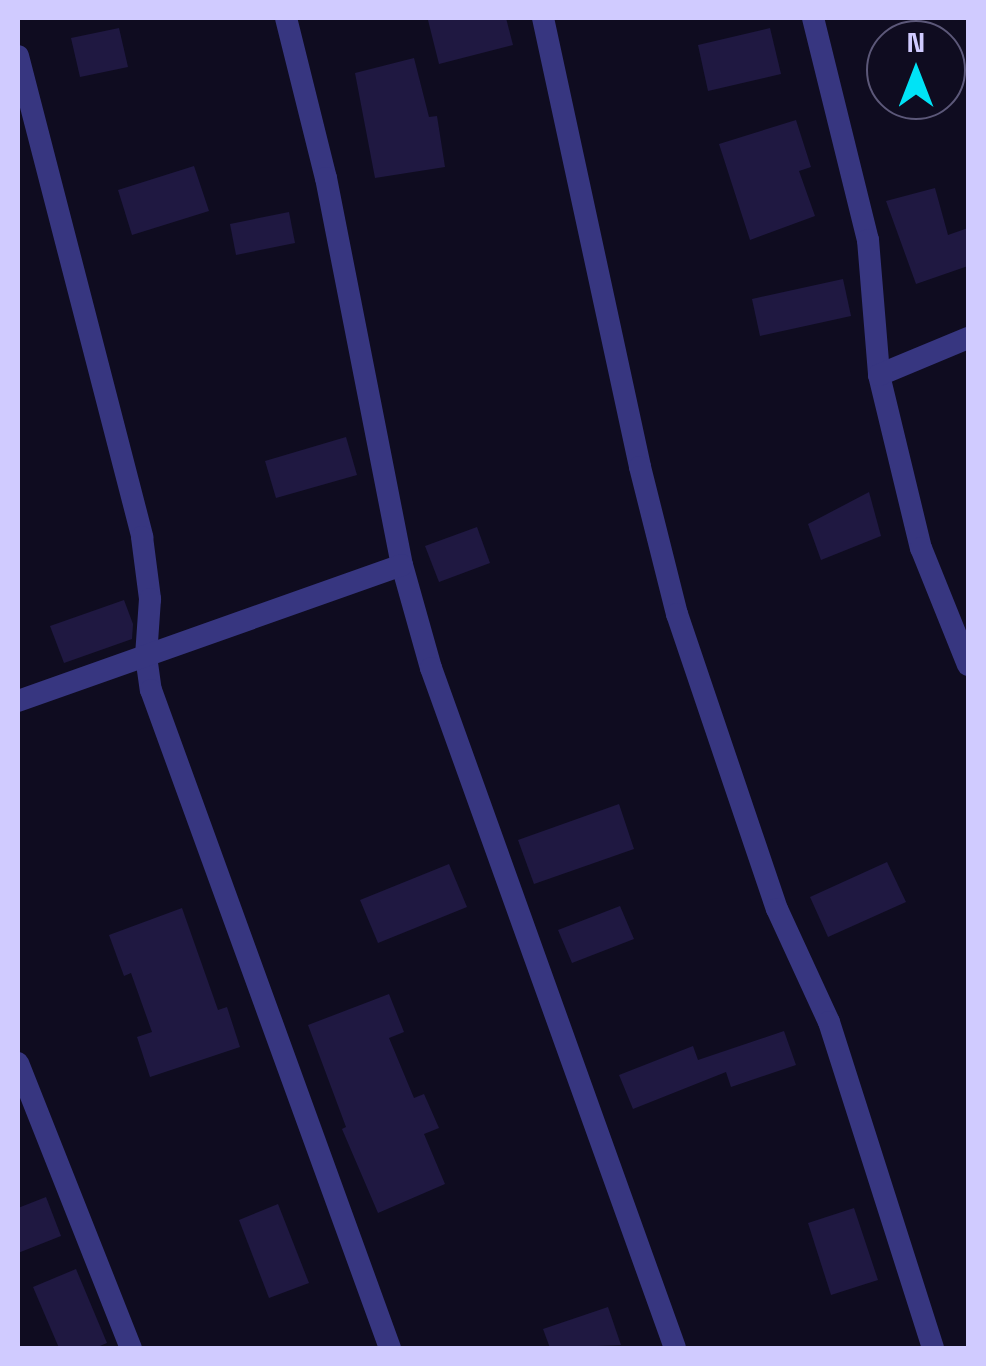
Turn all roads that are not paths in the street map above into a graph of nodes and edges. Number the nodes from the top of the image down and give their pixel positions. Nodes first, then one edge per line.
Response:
1 (286, 18) edge
2 (543, 18) edge
3 (813, 18) edge
4 (18, 56) edge
5 (968, 338) edge
6 (878, 375) junction
7 (402, 565) junction
8 (146, 656) junction
9 (968, 665) edge
10 (18, 701) edge
11 (18, 1063) edge
12 (131, 1348) edge
13 (390, 1348) edge
14 (675, 1348) edge
15 (932, 1348) edge

1 - 7 street
2 - 15 street
3 - 6 street
4 - 8 street
5 - 6 street
6 - 9 street
7 - 8 street
7 - 14 street
8 - 10 street
8 - 13 street
11 - 12 street

